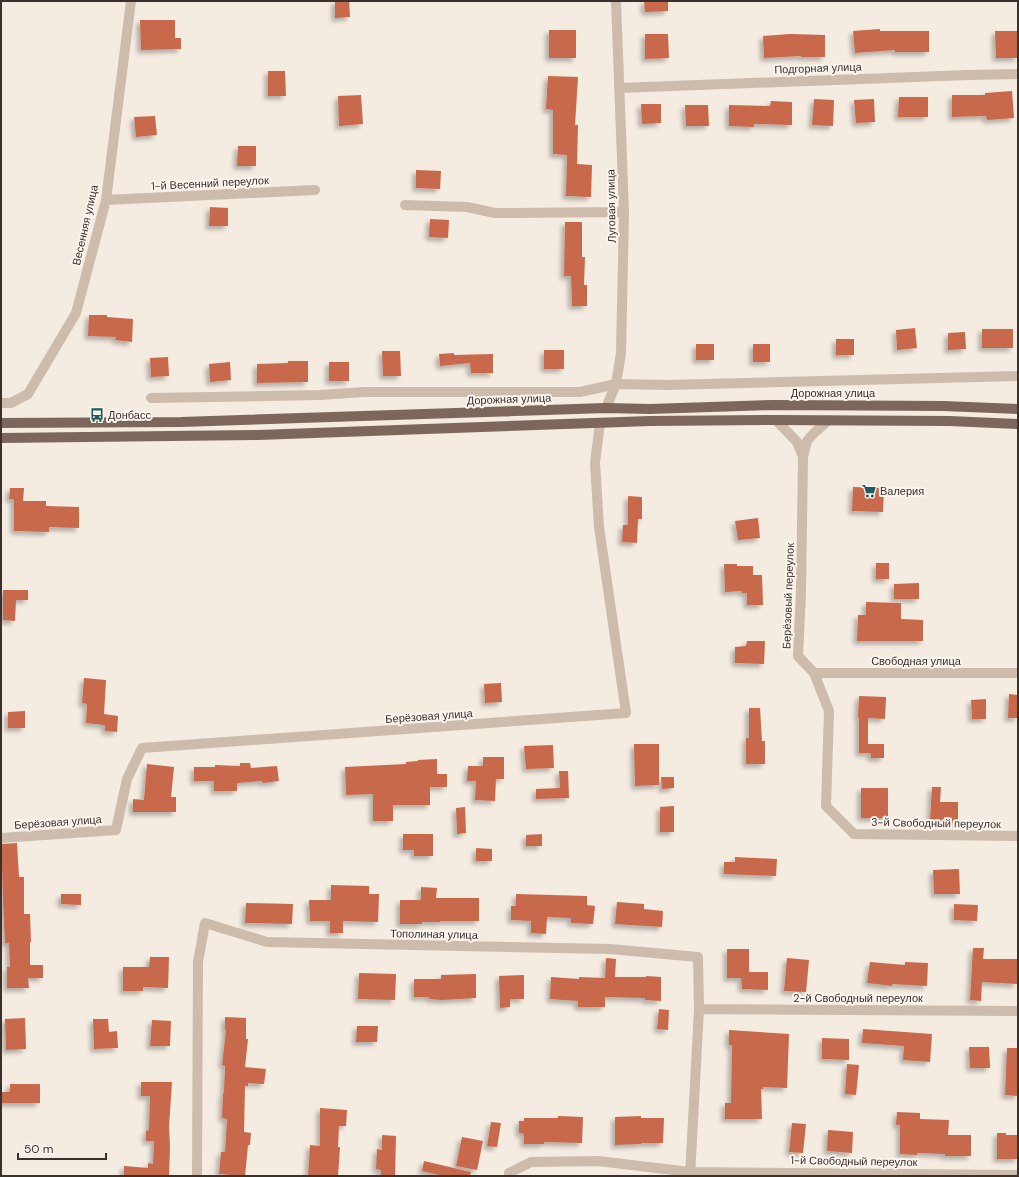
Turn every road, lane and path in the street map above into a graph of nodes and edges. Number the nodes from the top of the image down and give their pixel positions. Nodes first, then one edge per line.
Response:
1 (131, 1) edge
2 (616, 1) edge
3 (1018, 74) edge
4 (619, 88) junction
5 (315, 190) dead end
6 (106, 200) junction
7 (404, 204) dead end
8 (624, 212) junction
9 (1018, 376) edge
10 (616, 384) junction
11 (151, 398) dead end
12 (1, 403) edge
13 (606, 408) junction
14 (1018, 409) edge
15 (776, 420) junction
16 (829, 420) junction
17 (1, 423) edge
18 (600, 423) junction
19 (1018, 424) edge
20 (1, 438) edge
21 (803, 457) junction
22 (814, 673) junction
23 (1018, 673) edge
24 (854, 834) joint
25 (1018, 836) edge
26 (1, 838) edge
27 (699, 1009) junction
28 (1018, 1011) edge
29 (509, 1173) dead end
30 (690, 1174) edge
31 (1018, 1175) edge
32 (197, 1176) edge

1 - 6 street, Весенняя улица
2 - 4 street, Луговая улица
3 - 4 street, Подгорная улица
4 - 8 street, Луговая улица
5 - 6 street, 1-й Весенний переулок
6 - 12 street, Весенняя улица
7 - 8 street
8 - 10 street, Луговая улица
9 - 10 street, Дорожная улица
10 - 11 street, Дорожная улица
10 - 13 street, Луговая улица
13 - 14 main road, Дорожная улица
13 - 17 main road, Дорожная улица
15 - 16 main road
15 - 18 main road
15 - 21 street, Берёзовый переулок
16 - 19 main road
16 - 21 street, Берёзовый переулок
18 - 20 main road
18 - 26 street, Берёзовая улица
21 - 22 street, Берёзовый переулок
22 - 23 street, Свободная улица
22 - 24 street, Берёзовый переулок
24 - 25 street, 3-й Свободный переулок
27 - 28 street, 2-й Свободный переулок
27 - 30 street, Тополиная улица
27 - 32 street, Тополиная улица
29 - 30 street, 1-й Свободный переулок
30 - 31 street, 1-й Свободный переулок

